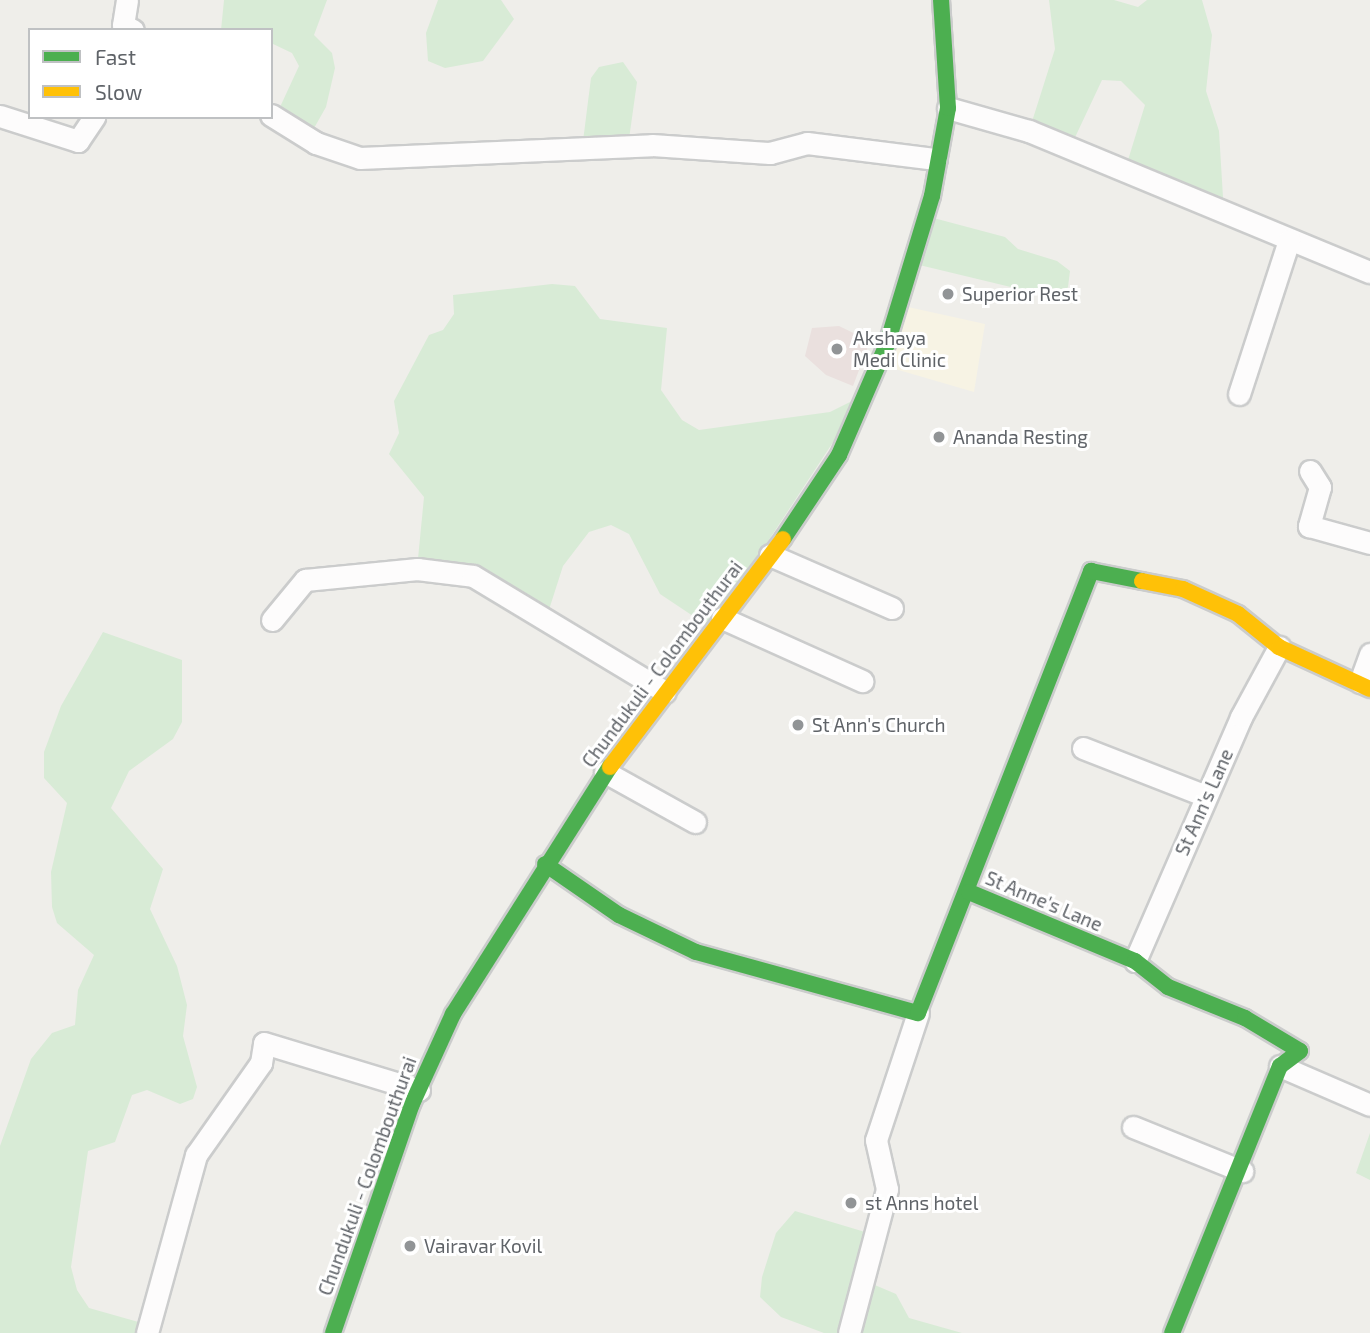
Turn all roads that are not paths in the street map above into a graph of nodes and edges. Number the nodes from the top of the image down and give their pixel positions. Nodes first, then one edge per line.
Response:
1 (127, 0) edge
2 (941, 0) edge
3 (126, 28) edge
4 (948, 108) junction
5 (0, 116) edge
6 (273, 116) edge
7 (93, 119) edge
8 (936, 159) junction
9 (1289, 240) junction
10 (1370, 272) edge
11 (1239, 394) dead end
12 (1310, 471) dead end
13 (1370, 543) edge
14 (771, 555) junction
15 (892, 608) dead end
16 (722, 618) junction
17 (272, 620) dead end
18 (1279, 647) junction
19 (1370, 654) edge
20 (862, 681) dead end
21 (1365, 685) edge
22 (664, 692) junction
23 (1083, 748) dead end
24 (606, 772) junction
25 (1206, 796) junction
26 (695, 822) dead end
27 (544, 864) junction
28 (969, 892) junction
29 (1135, 961) junction
30 (918, 1013) junction
31 (1280, 1066) junction
32 (419, 1090) junction
33 (1370, 1105) edge
34 (1133, 1127) dead end
35 (1242, 1171) junction
36 (147, 1333) edge
37 (333, 1333) edge
38 (849, 1333) edge
39 (1172, 1333) edge

1 - 3 street
2 - 4 street, Chundukuli - Colombouthurai
4 - 8 street, Chundukuli - Colombouthurai
4 - 9 street
5 - 7 street
6 - 8 street
8 - 14 street, Chundukuli - Colombouthurai
9 - 10 street
9 - 11 street
12 - 13 street
14 - 15 street
14 - 16 street, Chundukuli - Colombouthurai
16 - 20 street
16 - 22 street, Chundukuli - Colombouthurai
17 - 22 street
18 - 21 street
18 - 25 street, St Ann's Lane
18 - 28 street
19 - 21 street
22 - 24 street, Chundukuli - Colombouthurai
23 - 25 street
24 - 26 street
24 - 27 street, Chundukuli - Colombouthurai
25 - 29 street, St Ann's Lane
27 - 30 street
27 - 32 street, Chundukuli - Colombouthurai
28 - 29 street, St Anne's Lane
28 - 30 street, St Anne's Lane
29 - 31 street, St Anne's Lane
30 - 38 street
31 - 33 street
31 - 35 street, St Anne's Lane
32 - 36 street
32 - 37 street, Chundukuli - Colombouthurai
34 - 35 street
35 - 39 street, St Anne's Lane

